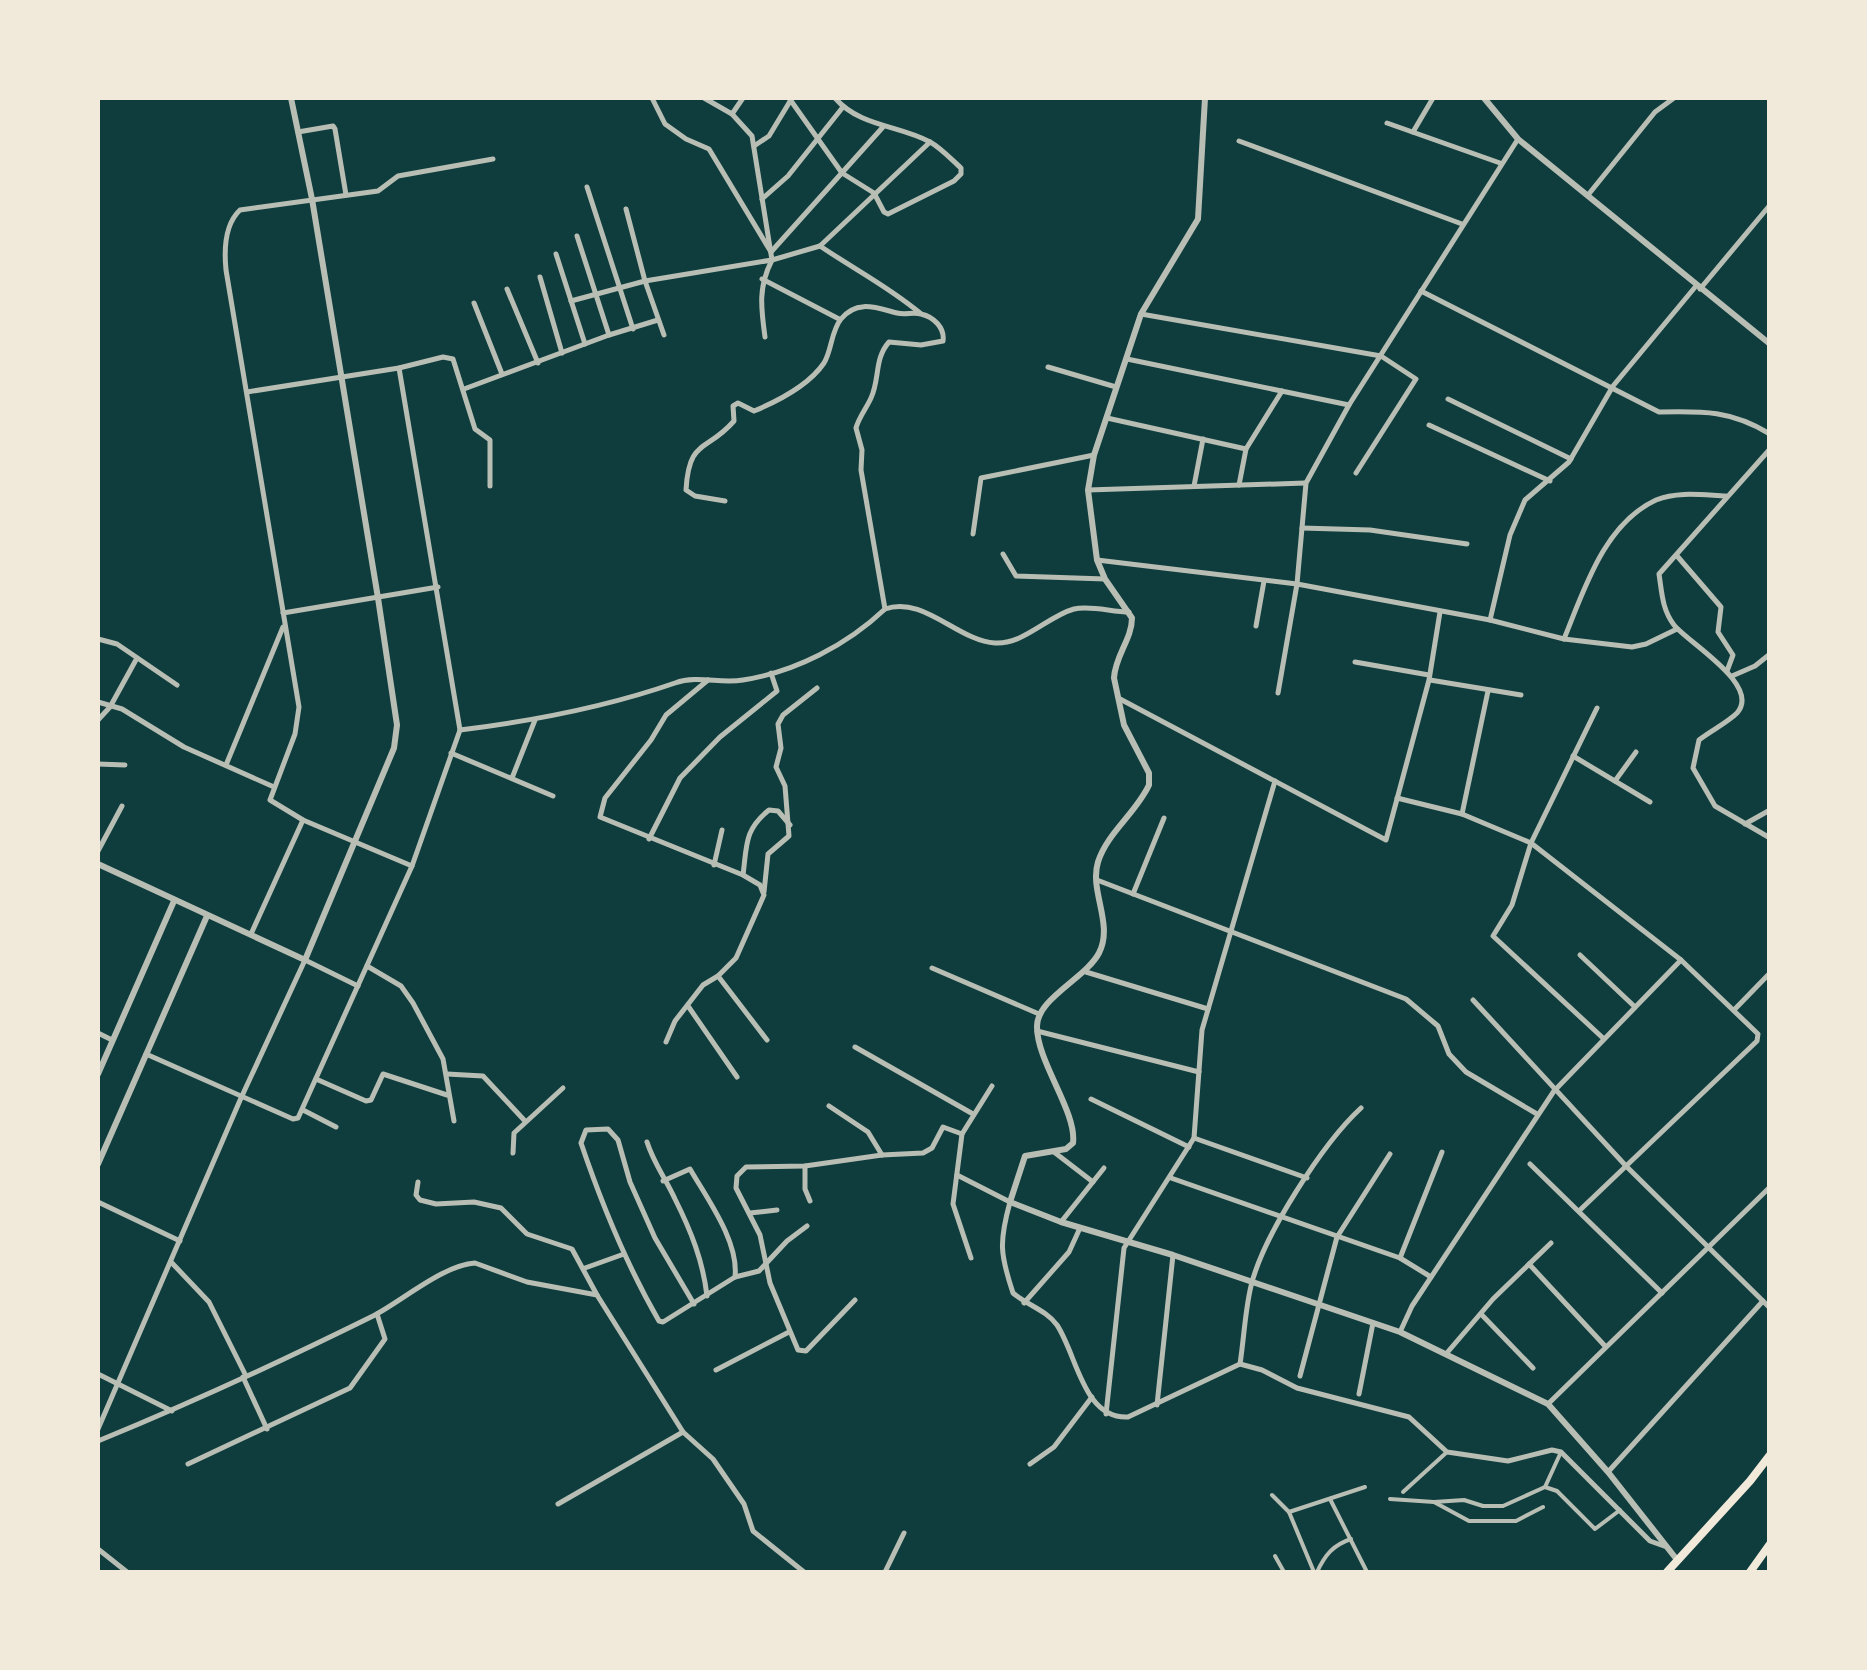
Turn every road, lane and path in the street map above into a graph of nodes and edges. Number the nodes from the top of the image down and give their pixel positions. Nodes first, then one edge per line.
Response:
1 (291, 98) edge
2 (652, 98) edge
3 (704, 98) edge
4 (744, 98) edge
5 (790, 98) edge
6 (836, 98) edge
7 (1205, 98) edge
8 (1433, 98) edge
9 (1484, 98) edge
10 (1674, 98) edge
11 (843, 107) junction
12 (732, 114) junction
13 (1387, 122) dead end
14 (883, 128) junction
15 (298, 132) junction
16 (1413, 132) junction
17 (816, 138) junction
18 (1518, 139) junction
19 (1238, 141) dead end
20 (930, 142) junction
21 (754, 146) junction
22 (493, 159) dead end
23 (1500, 163) junction
24 (842, 174) junction
25 (587, 187) dead end
26 (874, 193) junction
27 (346, 195) junction
28 (1586, 197) junction
29 (312, 199) junction
30 (762, 200) junction
31 (1770, 204) edge
32 (626, 209) dead end
33 (1462, 224) junction
34 (577, 236) dead end
35 (820, 246) junction
36 (556, 254) dead end
37 (771, 256) junction
38 (540, 277) dead end
39 (762, 278) junction
40 (645, 282) junction
41 (620, 287) junction
42 (507, 288) dead end
43 (1698, 288) junction
44 (1421, 291) junction
45 (596, 293) junction
46 (571, 301) junction
47 (474, 303) dead end
48 (920, 314) junction
49 (1141, 314) junction
50 (658, 320) junction
51 (840, 320) junction
52 (633, 329) junction
53 (609, 335) junction
54 (664, 335) dead end
55 (764, 338) dead end
56 (586, 344) junction
57 (1770, 344) edge
58 (562, 354) junction
59 (1380, 356) junction
60 (1124, 358) junction
61 (538, 363) junction
62 (1048, 367) dead end
63 (399, 368) junction
64 (502, 374) junction
65 (341, 378) junction
66 (1613, 386) junction
67 (1116, 387) junction
68 (464, 389) junction
69 (1282, 391) junction
70 (247, 392) junction
71 (1448, 399) dead end
72 (1349, 404) junction
73 (1106, 418) junction
74 (1430, 425) dead end
75 (1770, 434) edge
76 (1203, 440) junction
77 (1770, 449) edge
78 (1246, 450) junction
79 (1094, 455) junction
80 (1571, 459) junction
81 (1356, 473) dead end
82 (1550, 481) junction
83 (1306, 483) junction
84 (1239, 485) junction
85 (490, 486) dead end
86 (1194, 486) junction
87 (1088, 490) junction
88 (1728, 496) junction
89 (725, 501) dead end
90 (1302, 528) junction
91 (973, 534) dead end
92 (1466, 544) dead end
93 (1002, 554) dead end
94 (1678, 556) junction
95 (1097, 560) junction
96 (1106, 579) junction
97 (1264, 581) junction
98 (1297, 584) junction
99 (438, 587) junction
100 (378, 598) junction
101 (885, 609) junction
102 (1129, 612) junction
103 (1440, 612) junction
104 (282, 613) junction
105 (1490, 620) junction
106 (284, 624) junction
107 (1256, 626) dead end
108 (1677, 629) junction
109 (98, 639) edge
110 (1564, 639) junction
111 (1770, 654) edge
112 (137, 658) junction
113 (1354, 662) dead end
114 (771, 673) junction
115 (1729, 673) junction
116 (1429, 678) junction
117 (708, 680) junction
118 (177, 685) dead end
119 (816, 688) dead end
120 (1488, 691) junction
121 (1278, 693) dead end
122 (1521, 696) dead end
123 (1120, 699) junction
124 (98, 702) edge
125 (110, 708) junction
126 (1597, 708) dead end
127 (98, 720) edge
128 (535, 720) junction
129 (460, 730) junction
130 (1636, 752) dead end
131 (452, 753) junction
132 (1572, 756) junction
133 (98, 764) edge
134 (125, 765) dead end
135 (226, 765) junction
136 (512, 778) junction
137 (1275, 781) junction
138 (1615, 782) junction
139 (274, 786) junction
140 (553, 796) dead end
141 (1396, 798) junction
142 (1650, 802) dead end
143 (122, 806) dead end
144 (1770, 810) edge
145 (1462, 814) junction
146 (1164, 818) dead end
147 (304, 820) junction
148 (1746, 824) junction
149 (790, 825) junction
150 (722, 830) dead end
151 (1770, 838) edge
152 (649, 839) junction
153 (356, 843) junction
154 (1531, 843) junction
155 (98, 851) edge
156 (98, 864) edge
157 (714, 865) junction
158 (412, 866) junction
159 (742, 875) junction
160 (1097, 880) junction
161 (1133, 894) junction
162 (764, 895) junction
163 (174, 901) junction
164 (207, 916) junction
165 (250, 934) junction
166 (1232, 934) junction
167 (1580, 954) dead end
168 (305, 960) junction
169 (1681, 960) junction
170 (367, 966) junction
171 (932, 968) dead end
172 (1086, 972) junction
173 (1770, 973) edge
174 (718, 976) junction
175 (358, 986) junction
176 (1472, 1000) dead end
177 (688, 1006) junction
178 (1635, 1007) junction
179 (1208, 1009) junction
180 (1734, 1010) junction
181 (1039, 1014) junction
182 (1037, 1031) junction
183 (98, 1033) edge
184 (1604, 1039) junction
185 (112, 1040) junction
186 (767, 1040) dead end
187 (666, 1042) dead end
188 (855, 1047) dead end
189 (146, 1054) junction
190 (1199, 1072) junction
191 (98, 1074) edge
192 (448, 1074) junction
193 (738, 1077) dead end
194 (316, 1078) junction
195 (992, 1086) dead end
196 (563, 1088) dead end
197 (1554, 1091) junction
198 (448, 1094) junction
199 (241, 1098) junction
200 (1091, 1099) dead end
201 (829, 1106) dead end
202 (1361, 1108) dead end
203 (303, 1110) junction
204 (973, 1114) junction
205 (1536, 1114) junction
206 (454, 1121) dead end
207 (525, 1121) junction
208 (336, 1127) dead end
209 (962, 1134) junction
210 (1194, 1138) junction
211 (647, 1142) dead end
212 (1189, 1147) junction
213 (1054, 1152) junction
214 (1442, 1152) dead end
215 (512, 1153) dead end
216 (1390, 1154) dead end
217 (882, 1155) junction
218 (98, 1164) edge
219 (1530, 1164) dead end
220 (805, 1166) junction
221 (1626, 1166) junction
222 (1104, 1168) dead end
223 (957, 1175) junction
224 (1171, 1178) junction
225 (1307, 1178) junction
226 (418, 1182) dead end
227 (663, 1182) junction
228 (1093, 1182) junction
229 (1770, 1187) edge
230 (810, 1201) dead end
231 (98, 1202) edge
232 (1010, 1202) junction
233 (777, 1210) dead end
234 (1580, 1210) junction
235 (750, 1214) junction
236 (1281, 1217) junction
237 (1061, 1222) junction
238 (807, 1226) dead end
239 (1080, 1228) junction
240 (1337, 1237) junction
241 (180, 1241) junction
242 (1129, 1242) junction
243 (1551, 1242) dead end
244 (1708, 1248) junction
245 (624, 1254) junction
246 (1173, 1255) junction
247 (971, 1258) dead end
248 (1400, 1258) junction
249 (766, 1261) junction
250 (172, 1263) junction
251 (1530, 1264) junction
252 (584, 1269) junction
253 (736, 1277) junction
254 (1431, 1278) junction
255 (1251, 1284) junction
256 (1662, 1293) junction
257 (597, 1295) junction
258 (707, 1296) junction
259 (855, 1300) dead end
260 (1763, 1301) junction
261 (1024, 1303) junction
262 (694, 1304) junction
263 (1317, 1304) junction
264 (1770, 1308) edge
265 (377, 1314) junction
266 (1481, 1314) junction
267 (1373, 1323) junction
268 (789, 1332) junction
269 (1400, 1332) junction
270 (1606, 1347) junction
271 (1446, 1354) junction
272 (1240, 1364) junction
273 (1532, 1368) dead end
274 (716, 1370) dead end
275 (98, 1374) edge
276 (244, 1376) junction
277 (1300, 1376) dead end
278 (120, 1384) junction
279 (1359, 1394) dead end
280 (1092, 1397) junction
281 (1548, 1404) junction
282 (1157, 1405) junction
283 (172, 1410) junction
284 (1106, 1414) junction
285 (98, 1429) edge
286 (266, 1429) junction
287 (683, 1432) junction
288 (98, 1441) edge
289 (1446, 1452) junction
290 (1560, 1452) junction
291 (1770, 1455) edge
292 (188, 1464) dead end
293 (1030, 1464) dead end
294 (1608, 1472) junction
295 (1364, 1487) dead end
296 (1546, 1488) junction
297 (1403, 1492) dead end
298 (1272, 1495) dead end
299 (1330, 1499) junction
300 (1390, 1499) dead end
301 (1434, 1502) junction
302 (558, 1504) dead end
303 (1543, 1507) dead end
304 (1620, 1510) junction
305 (1288, 1512) junction
306 (904, 1533) dead end
307 (1351, 1539) junction
308 (1770, 1544) edge
309 (1667, 1547) junction
310 (98, 1549) edge
311 (1275, 1556) dead end
312 (1678, 1561) junction
313 (127, 1572) edge
314 (804, 1572) edge
315 (885, 1572) edge
316 (1284, 1572) edge
317 (1315, 1572) edge
318 (1367, 1572) edge
319 (1668, 1572) edge
320 (1750, 1572) edge

1 - 15 street
2 - 37 street
3 - 12 street
4 - 12 street
5 - 17 street
5 - 21 street
6 - 11 street
7 - 49 street
8 - 16 street
9 - 18 street
10 - 28 street
11 - 14 street
11 - 17 street
12 - 21 street
13 - 16 street
14 - 20 street
14 - 24 street
15 - 27 street
15 - 29 street
16 - 23 street
17 - 24 street
17 - 30 street
18 - 23 street
18 - 28 street
19 - 33 street
20 - 26 street
20 - 26 street
21 - 30 street
22 - 27 street
23 - 33 street
24 - 26 street
24 - 37 street
25 - 41 street
26 - 35 street
27 - 29 street
28 - 43 street
29 - 65 street
29 - 70 street
30 - 37 street
31 - 43 street
32 - 40 street
33 - 44 street
34 - 45 street
35 - 37 street
35 - 48 street
36 - 46 street
37 - 39 street
37 - 40 street
38 - 58 street
39 - 51 street
39 - 55 street
40 - 41 street
40 - 50 street
41 - 45 street
41 - 52 street
42 - 61 street
43 - 57 street
43 - 66 street
44 - 59 street
44 - 66 street
45 - 46 street
45 - 53 street
46 - 56 street
47 - 64 street
48 - 51 street
48 - 101 street
49 - 59 street
49 - 60 street
50 - 52 street
50 - 54 street
51 - 89 street
52 - 53 street
53 - 56 street
56 - 58 street
58 - 61 street
59 - 72 street
59 - 81 street
60 - 67 street
60 - 69 street
61 - 64 street
62 - 67 street
63 - 65 street
63 - 68 street
63 - 99 street
64 - 68 street
65 - 70 street
65 - 100 street
66 - 75 street
66 - 80 street
67 - 73 street
68 - 85 street
69 - 72 street
69 - 78 street
70 - 104 street
71 - 80 street
72 - 83 street
73 - 76 street
73 - 79 street
74 - 82 street
76 - 78 street
76 - 86 street
77 - 88 street
78 - 84 street
79 - 87 street
79 - 91 street
80 - 82 street
82 - 105 street
83 - 84 street
83 - 90 street
84 - 86 street
86 - 87 street
87 - 95 street
88 - 94 street
88 - 110 street
90 - 92 street
90 - 98 street
93 - 96 street
94 - 108 street
94 - 115 street
95 - 96 street
95 - 97 street
96 - 102 street
97 - 98 street
97 - 107 street
98 - 103 street
98 - 121 street
99 - 100 street
99 - 129 street
100 - 104 street
100 - 153 street
101 - 102 street
101 - 114 street
102 - 123 street
103 - 105 street
103 - 116 street
104 - 106 street
105 - 110 street
106 - 135 street
106 - 139 street
108 - 110 street
108 - 115 street
109 - 112 street
111 - 115 street
112 - 118 street
112 - 125 street
113 - 116 street
114 - 117 street
114 - 152 street
115 - 148 street
116 - 120 street
116 - 141 street
117 - 128 street
117 - 152 street
119 - 149 street
120 - 122 street
120 - 145 street
123 - 137 street
123 - 160 street
124 - 125 street
125 - 127 street
125 - 135 street
126 - 132 street
128 - 129 street
128 - 136 street
129 - 131 street
130 - 138 street
131 - 136 street
131 - 158 street
132 - 138 street
132 - 154 street
133 - 134 street
135 - 139 street
136 - 140 street
137 - 141 street
137 - 166 street
138 - 142 street
139 - 147 street
141 - 145 street
143 - 155 street
144 - 148 street
145 - 154 street
146 - 161 street
147 - 153 street
147 - 165 street
148 - 151 street
149 - 159 street
149 - 162 street
150 - 157 street
152 - 157 street
153 - 158 street
153 - 168 street
154 - 169 street
154 - 184 street
156 - 163 street
157 - 159 street
158 - 170 street
159 - 162 street
160 - 161 street
160 - 172 street
161 - 166 street
162 - 174 street
163 - 164 street
163 - 185 street
164 - 165 street
164 - 189 street
165 - 168 street
166 - 179 street
166 - 205 street
167 - 178 street
168 - 175 street
168 - 199 street
169 - 178 street
169 - 180 street
170 - 175 street
170 - 192 street
171 - 181 street
172 - 179 street
172 - 181 street
173 - 180 street
174 - 177 street
174 - 186 street
175 - 194 street
176 - 197 street
177 - 187 street
177 - 193 street
178 - 184 street
179 - 190 street
180 - 221 street
181 - 182 street
182 - 190 street
182 - 213 street
183 - 185 street
184 - 197 street
185 - 191 street
188 - 204 street
189 - 199 street
189 - 218 street
190 - 210 street
192 - 198 street
192 - 207 street
194 - 198 street
194 - 203 street
195 - 204 street
196 - 207 street
197 - 205 street
197 - 221 street
198 - 206 street
199 - 203 street
199 - 241 street
200 - 212 street
201 - 217 street
202 - 225 street
203 - 208 street
204 - 209 street
205 - 254 street
207 - 215 street
209 - 217 street
209 - 223 street
210 - 212 street
210 - 225 street
211 - 227 street
212 - 224 street
213 - 228 street
213 - 232 street
214 - 248 street
216 - 240 street
217 - 220 street
219 - 234 street
220 - 230 street
220 - 235 street
221 - 234 street
221 - 244 street
222 - 228 street
223 - 232 street
223 - 247 street
224 - 236 street
224 - 242 street
225 - 236 street
226 - 252 street
227 - 253 street
227 - 258 street
228 - 237 street
229 - 244 street
231 - 241 street
232 - 237 street
232 - 261 street
233 - 235 street
234 - 256 street
235 - 249 street
236 - 240 street
236 - 255 street
237 - 239 street
238 - 249 street
239 - 242 street
239 - 261 street
240 - 248 street
240 - 263 street
241 - 250 street
242 - 246 street
242 - 284 street
243 - 251 street
244 - 256 street
244 - 260 street
245 - 252 street
245 - 262 street
245 - 262 street
246 - 255 street
246 - 282 street
248 - 254 street
249 - 253 street
249 - 268 street
250 - 276 street
250 - 278 street
251 - 266 street
251 - 270 street
252 - 257 street
253 - 258 street
254 - 269 street
255 - 263 street
255 - 272 street
256 - 270 street
257 - 265 street
257 - 287 street
258 - 262 street
259 - 268 street
260 - 264 street
260 - 294 street
261 - 280 street
263 - 267 street
263 - 277 street
265 - 276 street
265 - 286 street
266 - 271 street
266 - 273 street
267 - 269 street
267 - 279 street
268 - 274 street
269 - 271 street
270 - 281 street
271 - 281 street
272 - 282 street
272 - 289 street
275 - 278 street
276 - 283 street
276 - 286 street
278 - 283 street
278 - 285 street
280 - 284 street
280 - 293 street
281 - 294 street
282 - 284 street
283 - 288 street
286 - 292 street
287 - 302 street
287 - 314 street
289 - 290 street
289 - 297 street
290 - 296 street
290 - 304 street
291 - 312 main road
294 - 309 street
295 - 299 street
296 - 301 street
296 - 304 street
298 - 305 street
299 - 305 street
299 - 307 street
300 - 301 street
301 - 303 street
304 - 309 street
305 - 317 street
306 - 315 street
307 - 317 street
307 - 318 street
308 - 320 main road
309 - 312 street
310 - 313 street
311 - 316 street
312 - 319 main road

